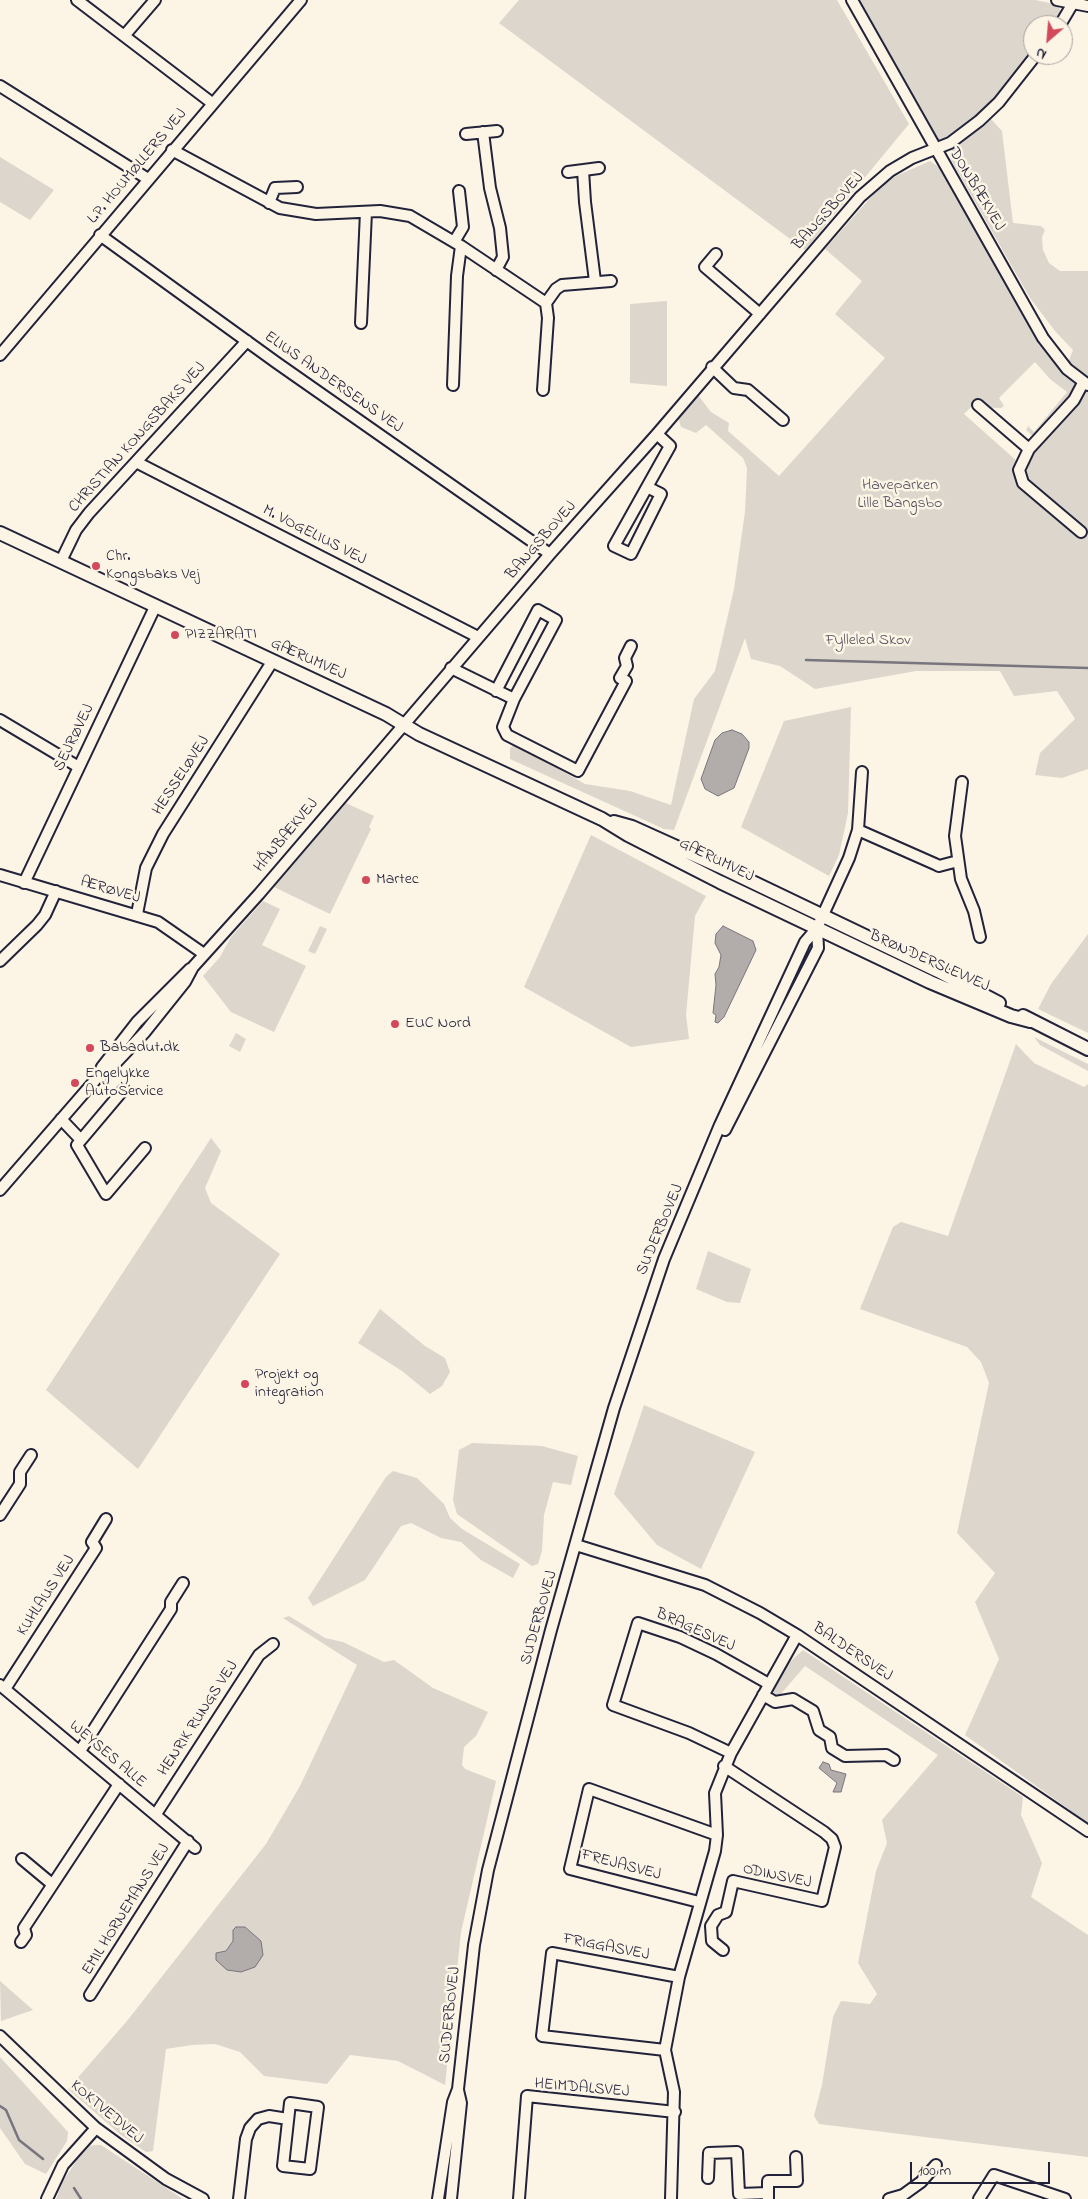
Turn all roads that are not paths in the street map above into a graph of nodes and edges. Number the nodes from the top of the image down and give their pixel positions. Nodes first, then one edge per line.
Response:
1 (77, 0) edge
2 (154, 0) edge
3 (301, 0) edge
4 (852, 0) edge
5 (1057, 0) edge
6 (1073, 3) junction
7 (1088, 6) edge
8 (1066, 15) edge
9 (124, 36) junction
10 (1028, 65) edge
11 (0, 86) edge
12 (212, 103) junction
13 (497, 131) dead end
14 (483, 132) junction
15 (466, 134) dead end
16 (934, 149) junction
17 (172, 150) junction
18 (599, 168) dead end
19 (583, 170) junction
20 (568, 172) dead end
21 (148, 179) junction
22 (297, 187) dead end
23 (459, 191) dead end
24 (269, 203) junction
25 (366, 212) junction
26 (100, 235) junction
27 (457, 244) junction
28 (716, 254) dead end
29 (496, 270) junction
30 (596, 281) junction
31 (611, 281) dead end
32 (546, 303) junction
33 (760, 314) junction
34 (361, 323) dead end
35 (247, 341) junction
36 (0, 355) edge
37 (712, 367) junction
38 (1086, 384) edge
39 (453, 385) dead end
40 (543, 390) dead end
41 (978, 405) dead end
42 (783, 420) dead end
43 (657, 434) junction
44 (1029, 449) junction
45 (136, 462) junction
46 (647, 487) junction
47 (0, 532) edge
48 (1080, 532) dead end
49 (550, 554) junction
50 (61, 561) junction
51 (155, 606) junction
52 (478, 637) junction
53 (631, 646) dead end
54 (272, 662) junction
55 (451, 668) junction
56 (496, 691) junction
57 (514, 699) junction
58 (0, 720) edge
59 (403, 724) junction
60 (77, 766) junction
61 (862, 772) dead end
62 (962, 782) dead end
63 (602, 819) junction
64 (858, 830) junction
65 (958, 861) junction
66 (0, 875) edge
67 (24, 882) junction
68 (56, 891) junction
69 (137, 914) junction
70 (822, 916) junction
71 (817, 928) junction
72 (980, 938) dead end
73 (204, 954) junction
74 (0, 961) edge
75 (1030, 1021) junction
76 (1088, 1049) edge
77 (124, 1089) dead end
78 (61, 1119) junction
79 (81, 1140) junction
80 (145, 1148) dead end
81 (0, 1190) edge
82 (31, 1455) dead end
83 (0, 1515) edge
84 (106, 1519) dead end
85 (576, 1545) junction
86 (183, 1583) dead end
87 (797, 1634) junction
88 (272, 1644) dead end
89 (769, 1684) junction
90 (1, 1686) edge
91 (763, 1695) junction
92 (80, 1751) junction
93 (731, 1752) junction
94 (894, 1760) dead end
95 (724, 1766) junction
96 (119, 1784) junction
97 (156, 1814) junction
98 (1088, 1831) edge
99 (717, 1835) junction
100 (192, 1844) joint
101 (22, 1859) dead end
102 (52, 1884) junction
103 (699, 1902) junction
104 (694, 1922) junction
105 (711, 1926) junction
106 (21, 1942) dead end
107 (723, 1950) dead end
108 (680, 1977) junction
109 (90, 1995) dead end
110 (0, 2036) edge
111 (664, 2050) junction
112 (458, 2089) junction
113 (675, 2112) junction
114 (288, 2119) junction
115 (96, 2128) junction
116 (796, 2157) dead end
117 (936, 2165) dead end
118 (708, 2178) dead end
119 (768, 2196) edge
120 (904, 2197) edge
121 (47, 2199) edge
122 (204, 2199) edge
123 (239, 2199) edge
124 (438, 2199) edge
125 (451, 2199) edge
126 (519, 2199) edge
127 (671, 2199) edge
128 (888, 2199) edge
129 (979, 2199) edge
130 (1065, 2199) edge

1 - 9 street
2 - 9 street
3 - 12 street, L.P. HOUMØLLERS VEJ
4 - 16 street, DONBÆKVEJ
5 - 6 street
6 - 7 street
6 - 8 street
9 - 12 street
10 - 16 street, BANGSBOVEJ
11 - 21 street
12 - 17 street, L.P. HOUMØLLERS VEJ
13 - 14 street
14 - 15 street
14 - 29 street
16 - 33 street, BANGSBOVEJ
16 - 38 street, DONBÆKVEJ
17 - 21 street, L.P. HOUMØLLERS VEJ
17 - 24 street
18 - 19 street
19 - 20 street
19 - 30 street
21 - 26 street, L.P. HOUMØLLERS VEJ
22 - 24 street
23 - 27 street
24 - 25 street
25 - 27 street
25 - 34 street
26 - 35 street, ELIUS ANDERSENS VEJ
26 - 36 street, L.P. HOUMØLLERS VEJ
27 - 29 street
27 - 39 street
28 - 33 street
29 - 32 street
30 - 31 street
30 - 32 street
32 - 40 street
33 - 37 street, BANGSBOVEJ
35 - 45 street, CHRISTIAN KONGSBAKS VEJ
35 - 49 street, ELIUS ANDERSENS VEJ
37 - 42 street
37 - 43 street, BANGSBOVEJ
38 - 44 street
41 - 44 street
43 - 46 street
43 - 49 street, BANGSBOVEJ
44 - 48 street
45 - 50 street, CHRISTIAN KONGSBAKS VEJ
45 - 52 street, M. VOGELIUS VEJ
46 - 46 street
47 - 50 main road, GÆRUMVEJ
49 - 52 street, BANGSBOVEJ
50 - 51 main road, GÆRUMVEJ
51 - 54 main road, GÆRUMVEJ
51 - 60 street, SEJRØVEJ
52 - 55 street, BANGSBOVEJ
53 - 57 street
54 - 59 main road, GÆRUMVEJ
54 - 69 street, HESSELØVEJ
55 - 56 street
55 - 59 street, BANGSBOVEJ
56 - 57 street
56 - 57 street
58 - 60 street
59 - 63 main road, GÆRUMVEJ
59 - 73 street, HÅNBÆKVEJ
60 - 67 street, SEJRØVEJ
61 - 64 street, SUDERBOVEJ
62 - 65 street
63 - 70 main road, GÆRUMVEJ
63 - 71 main road, GÆRUMVEJ
64 - 65 street
64 - 70 street, SUDERBOVEJ
65 - 72 street
66 - 67 street, ÆRØVEJ
67 - 68 street, ÆRØVEJ
68 - 69 street, ÆRØVEJ
68 - 74 street
69 - 73 street, ÆRØVEJ
70 - 71 street, SUDERBOVEJ
70 - 75 main road, BRØNDERSLEVVEJ
71 - 75 main road, BRØNDERSLEVVEJ
71 - 85 street, SUDERBOVEJ
73 - 78 street, HÅNBÆKVEJ
75 - 76 main road, BRØNDERSLEVVEJ
77 - 79 street
78 - 79 street
78 - 81 street, HÅNBÆKVEJ
79 - 80 street
82 - 83 street
84 - 90 street, KUHLAUS VEJ
85 - 87 street, BALDERSVEJ
85 - 112 street, SUDERBOVEJ
86 - 92 street
87 - 89 street
87 - 98 street, BALDERSVEJ
88 - 97 street, HENRIK RUNGS VEJ
89 - 91 street
89 - 93 street, BRAGESVEJ
90 - 92 street, WEYSES ALLE
91 - 93 street
91 - 94 street
92 - 96 street, WEYSES ALLE
93 - 95 street
95 - 99 street
95 - 105 street, ODINSVEJ
96 - 97 street, WEYSES ALLE
96 - 102 street
97 - 100 street, WEYSES ALLE
99 - 103 street
99 - 103 street, FREJASVEJ
100 - 109 street, EMIL HORNEMANS VEJ
101 - 102 street
102 - 106 street
103 - 104 street
104 - 105 street
104 - 108 street
105 - 107 street
108 - 111 street
108 - 111 street, FRIGGASVEJ
110 - 115 street, KOKTVEDVEJ
111 - 113 street
112 - 124 street, SUDERBOVEJ
112 - 125 street, SUDERBOVEJ
113 - 126 street, HEIMDALSVEJ
113 - 127 street
114 - 114 street
114 - 123 street
115 - 121 street
115 - 122 street, KOKTVEDVEJ
116 - 119 street
117 - 120 street
118 - 119 street
120 - 128 street
129 - 130 street

